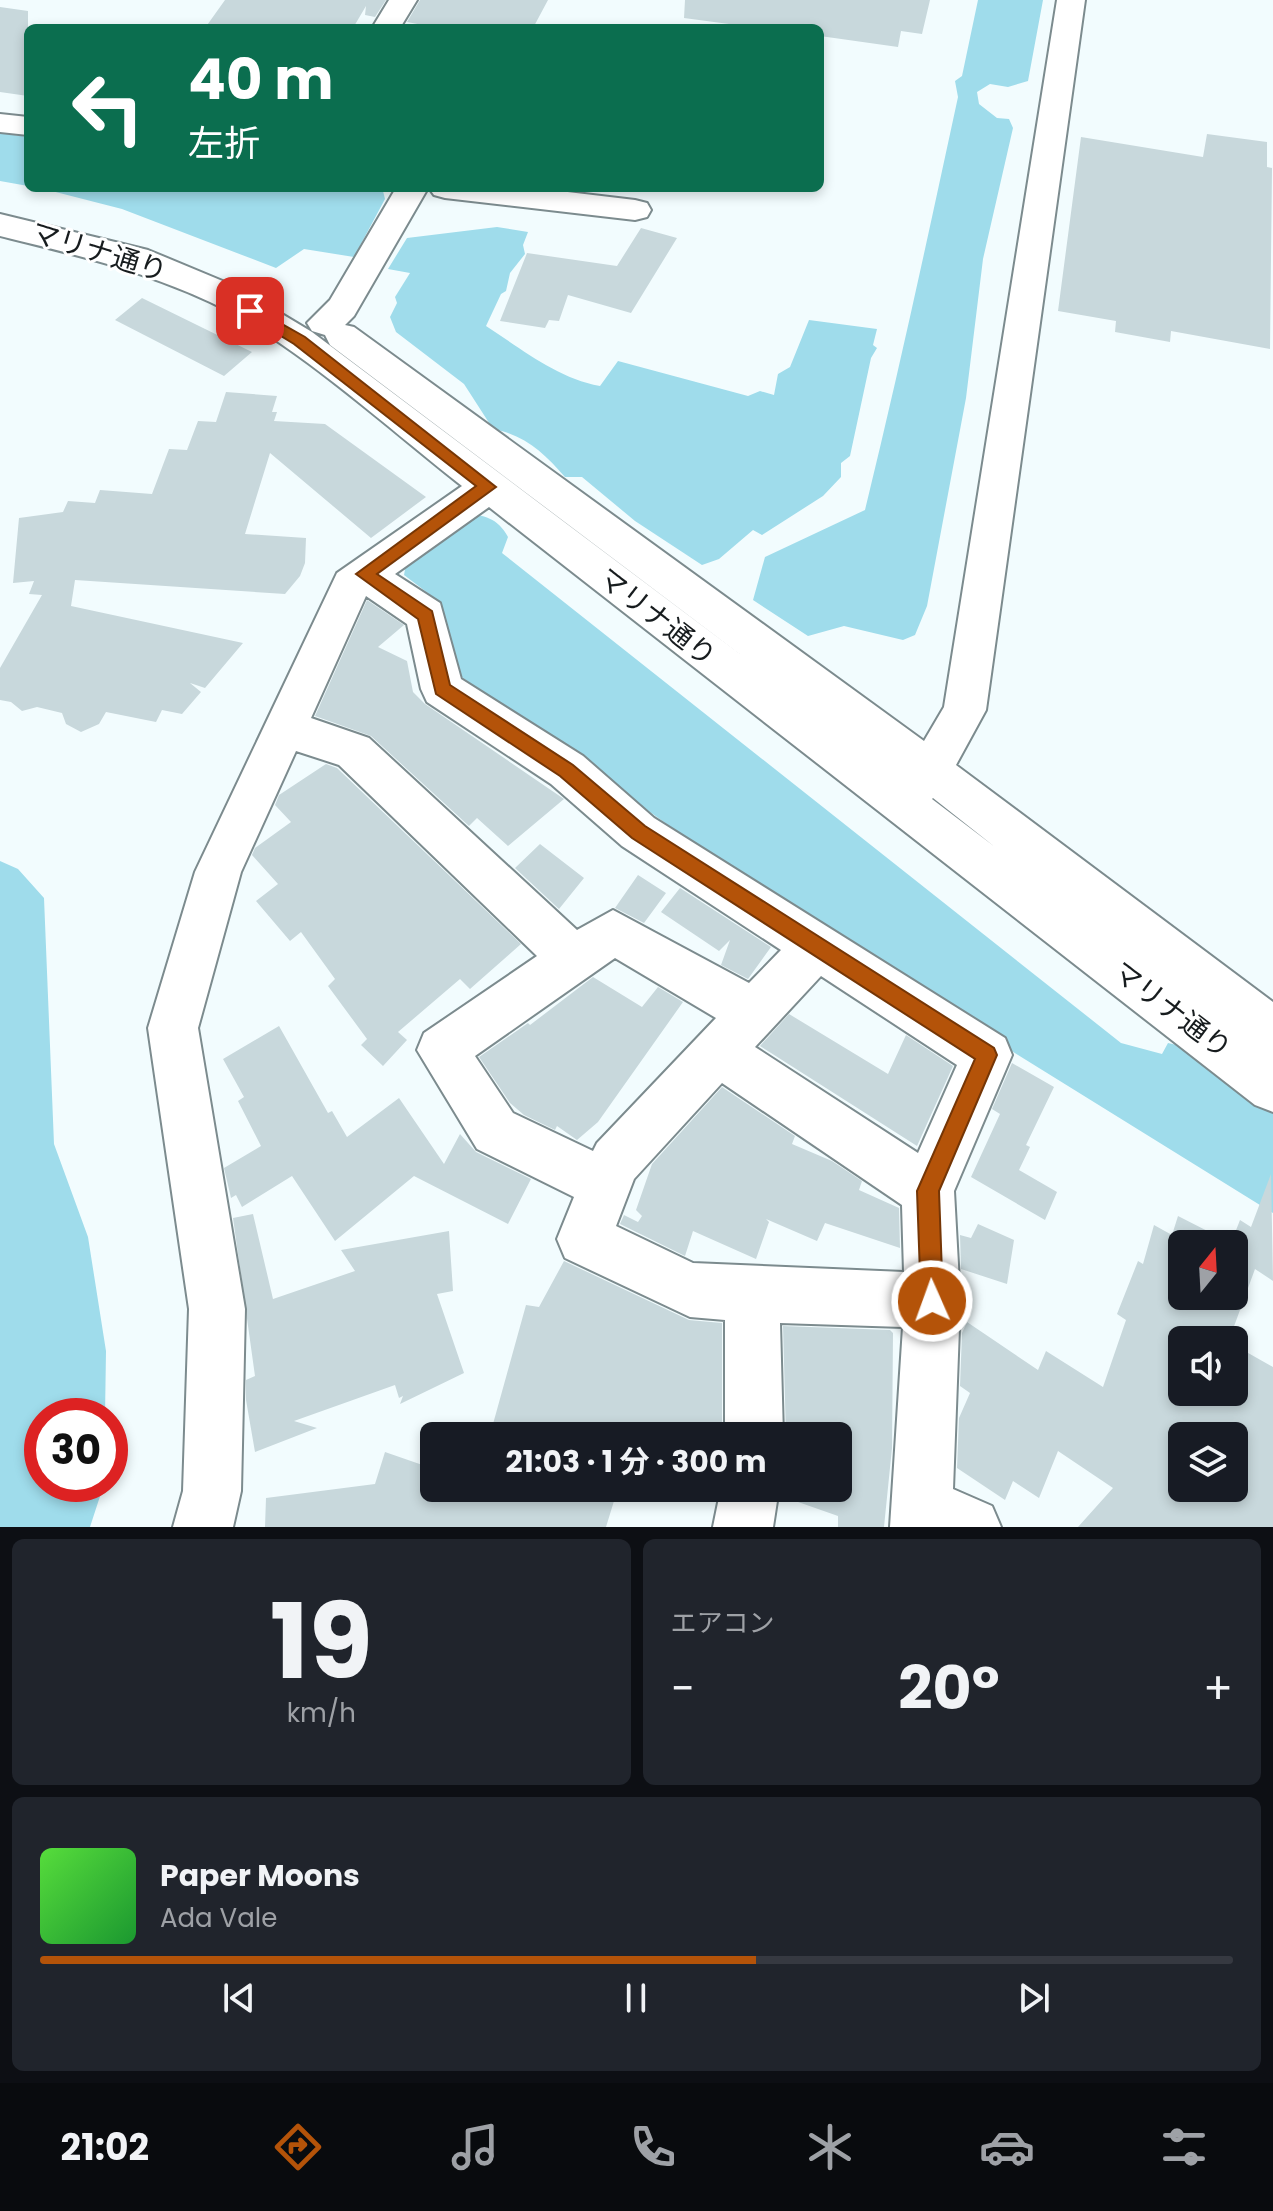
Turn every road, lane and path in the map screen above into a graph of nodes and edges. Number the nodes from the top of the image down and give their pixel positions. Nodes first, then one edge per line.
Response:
1 (403, 0) edge
2 (1071, 0) edge
3 (388, 24) edge
4 (0, 123) edge
5 (24, 126) edge
6 (410, 192) edge
7 (480, 192) edge
8 (0, 204) edge
9 (635, 210) dead end
10 (0, 225) edge
11 (324, 323) junction
12 (488, 487) junction
13 (365, 574) junction
14 (283, 728) junction
15 (930, 770) junction
16 (900, 803) junction
17 (817, 946) junction
18 (574, 959) junction
19 (756, 1014) junction
20 (1273, 1032) edge
21 (719, 1052) junction
22 (1273, 1087) edge
23 (605, 1185) junction
24 (928, 1191) junction
25 (752, 1294) junction
26 (932, 1301) junction
27 (754, 1422) edge
28 (747, 1502) edge
29 (938, 1520) edge
30 (203, 1527) edge
31 (743, 1527) edge

1 - 3 street
2 - 15 street
4 - 5 street
6 - 11 street
7 - 9 street
8 - 11 street, マリナ通り
10 - 12 street, マリナ通り
11 - 15 street, マリナ通り
12 - 13 street
12 - 16 street, マリナ通り
13 - 14 street
13 - 17 street
14 - 18 street
14 - 30 street
15 - 16 street
15 - 20 street, マリナ通り
16 - 22 street, マリナ通り
17 - 19 street
17 - 24 street
18 - 19 street
18 - 23 street
19 - 21 street
21 - 23 street
21 - 24 street
23 - 25 street
24 - 26 street
25 - 26 street
25 - 27 street
26 - 29 street
28 - 31 street

